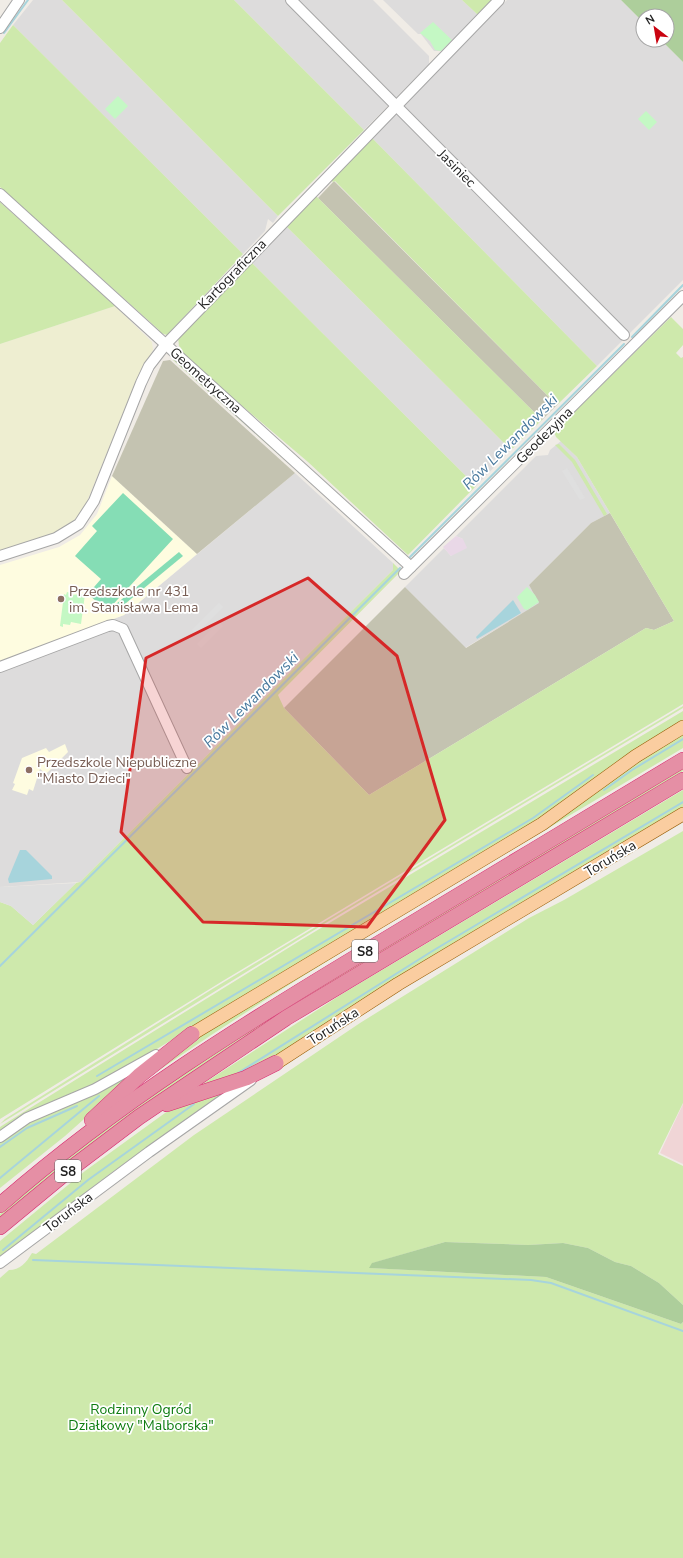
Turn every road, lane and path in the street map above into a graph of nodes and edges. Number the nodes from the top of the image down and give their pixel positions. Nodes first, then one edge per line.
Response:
1 (19, 0) edge
2 (291, 0) edge
3 (499, 0) edge
4 (0, 28) edge
5 (395, 106) junction
6 (0, 194) edge
7 (683, 296) edge
8 (624, 335) dead end
9 (166, 344) junction
10 (0, 556) edge
11 (408, 571) joint
12 (0, 667) edge
13 (683, 727) edge
14 (683, 760) edge
15 (187, 768) dead end
16 (683, 780) edge
17 (683, 814) edge
18 (192, 1034) junction
19 (276, 1063) junction
20 (139, 1117) junction
21 (0, 1137) edge
22 (58, 1157) junction
23 (0, 1205) edge
24 (0, 1227) edge
25 (0, 1263) edge

1 - 4 street
2 - 5 street, Jasiniec
3 - 5 street, Kartograficzna
5 - 8 street, Jasiniec
5 - 9 street, Kartograficzna
6 - 9 street, Geometryczna
7 - 11 street, Geodezyjna
9 - 10 street, Kartograficzna
9 - 11 street, Geometryczna
12 - 15 street
13 - 18 main road
14 - 22 highway, S8
16 - 20 highway, Toruńska / S8
17 - 19 main road, Toruńska
18 - 21 street
18 - 22 highway
19 - 20 highway
19 - 25 street, Toruńska
20 - 24 highway, Toruńska / S8
22 - 23 highway, S8

